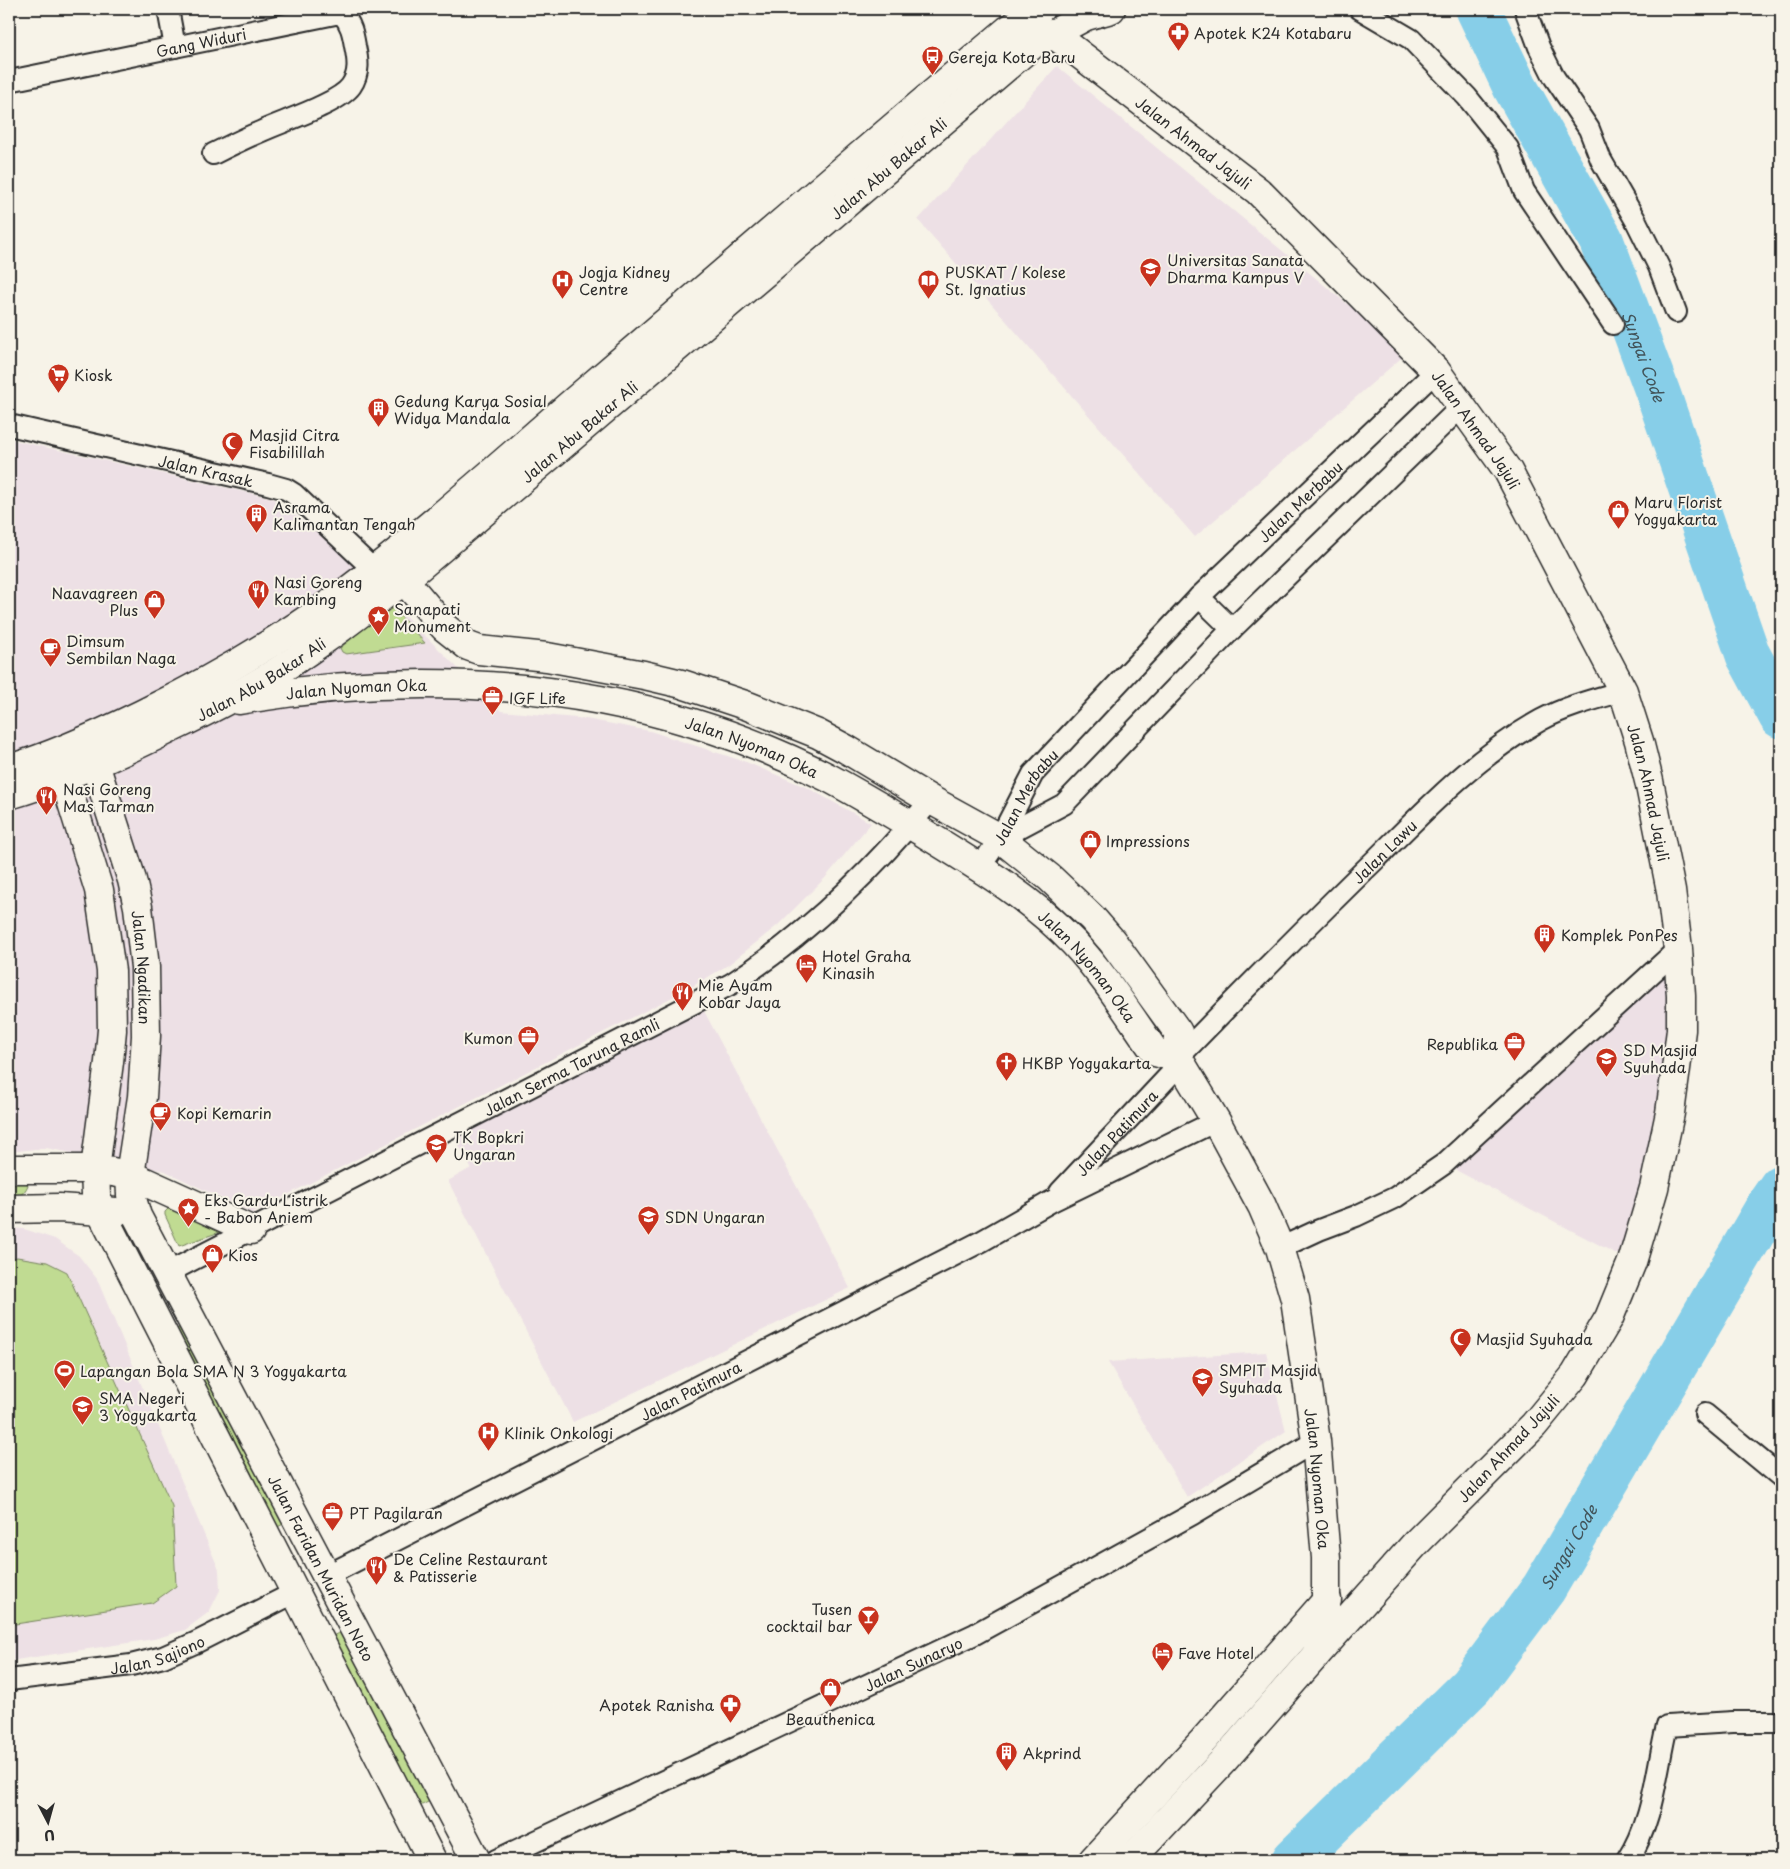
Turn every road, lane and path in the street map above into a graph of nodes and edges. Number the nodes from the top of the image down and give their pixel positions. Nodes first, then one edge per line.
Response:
1 (168, 9) edge
2 (1040, 9) edge
3 (1111, 9) edge
4 (1360, 9) edge
5 (1525, 9) edge
6 (1052, 34) junction
7 (175, 47) junction
8 (9, 81) edge
9 (213, 154) dead end
10 (1676, 312) dead end
11 (1613, 324) dead end
12 (1436, 371) junction
13 (1461, 407) junction
14 (9, 425) edge
15 (374, 570) junction
16 (404, 580) junction
17 (1199, 597) junction
18 (1232, 629) junction
19 (1623, 691) junction
20 (224, 702) junction
21 (95, 764) junction
22 (9, 769) edge
23 (64, 777) junction
24 (9, 795) edge
25 (931, 800) junction
26 (910, 825) junction
27 (1000, 838) junction
28 (980, 867) junction
29 (1678, 949) junction
30 (145, 966) junction
31 (111, 970) junction
32 (1179, 1061) junction
33 (1216, 1121) junction
34 (9, 1169) edge
35 (95, 1169) junction
36 (130, 1175) junction
37 (1052, 1201) junction
38 (9, 1209) edge
39 (100, 1210) junction
40 (137, 1216) junction
41 (251, 1230) junction
42 (1280, 1248) junction
43 (167, 1273) junction
44 (138, 1288) junction
45 (1705, 1414) dead end
46 (1316, 1441) junction
47 (1781, 1477) edge
48 (326, 1576) junction
49 (296, 1592) junction
50 (1327, 1600) junction
51 (1316, 1655) junction
52 (9, 1680) edge
53 (1781, 1722) edge
54 (1203, 1741) junction
55 (1223, 1761) junction
56 (1134, 1815) junction
57 (1154, 1834) junction
58 (432, 1860) edge
59 (476, 1860) edge
60 (496, 1860) edge
61 (1093, 1860) edge
62 (1130, 1860) edge
63 (1628, 1860) edge

1 - 7 street
2 - 15 street, Jalan Abu Bakar Ali
3 - 6 street, Jalan Abu Bakar Ali
4 - 11 street
5 - 10 street
6 - 12 street, Jalan Ahmad Jajuli
6 - 16 street, Jalan Abu Bakar Ali
7 - 8 street, Gang Widuri
7 - 9 street, Gang Widuri
12 - 13 street, Jalan Ahmad Jajuli
12 - 17 street, Jalan Merbabu
13 - 18 street, Jalan Merbabu
13 - 19 street, Jalan Ahmad Jajuli
14 - 15 street, Jalan Krasak
15 - 22 street, Jalan Abu Bakar Ali
16 - 20 street, Jalan Abu Bakar Ali
16 - 25 street
17 - 18 street
17 - 27 street, Jalan Merbabu
18 - 27 street, Jalan Merbabu
19 - 29 street, Jalan Ahmad Jajuli
19 - 32 street, Jalan Lawu
20 - 21 street, Jalan Abu Bakar Ali
20 - 26 street, Jalan Nyoman Oka
21 - 23 street, Jalan Abu Bakar Ali
21 - 30 street, Jalan Ngadikan
23 - 24 street, Jalan Abu Bakar Ali
23 - 31 street, Jalan Ngadikan
25 - 26 street, Jalan Serma Taruna Ramli
25 - 27 street
26 - 28 street, Jalan Nyoman Oka
26 - 41 street, Jalan Serma Taruna Ramli
27 - 28 street
27 - 32 street
28 - 32 street, Jalan Nyoman Oka
29 - 42 street
29 - 51 street, Jalan Ahmad Jajuli
30 - 31 street
30 - 36 street, Jalan Ngadikan
31 - 35 street, Jalan Ngadikan
32 - 33 street, Jalan Nyoman Oka
32 - 37 street, Jalan Patimura
33 - 37 street, Jalan Patimura
33 - 42 street, Jalan Nyoman Oka
34 - 35 street
35 - 36 street
35 - 39 street, Jalan Ngadikan
36 - 40 street, Jalan Ngadikan
36 - 41 street
37 - 48 street, Jalan Patimura
38 - 39 street
39 - 40 street
39 - 44 street, Jalan Ngadikan
40 - 43 street, Jalan Faridan Muridan Noto
41 - 43 street, Jalan Serma Taruna Ramli
42 - 46 street, Jalan Nyoman Oka
43 - 44 street
43 - 48 street, Jalan Faridan Muridan Noto
44 - 49 street
45 - 47 street
46 - 50 street, Jalan Nyoman Oka
46 - 60 street, Jalan Sunaryo
48 - 49 street
48 - 59 street, Jalan Faridan Muridan Noto
49 - 52 street, Jalan Sajiono
49 - 58 street
50 - 51 street, Jalan Nyoman Oka
50 - 54 street
51 - 55 street, Jalan Nyoman Oka
53 - 63 street
54 - 55 street
54 - 56 street
55 - 57 street, Jalan Nyoman Oka
56 - 57 street
56 - 61 street
57 - 62 street, Jalan Nyoman Oka

